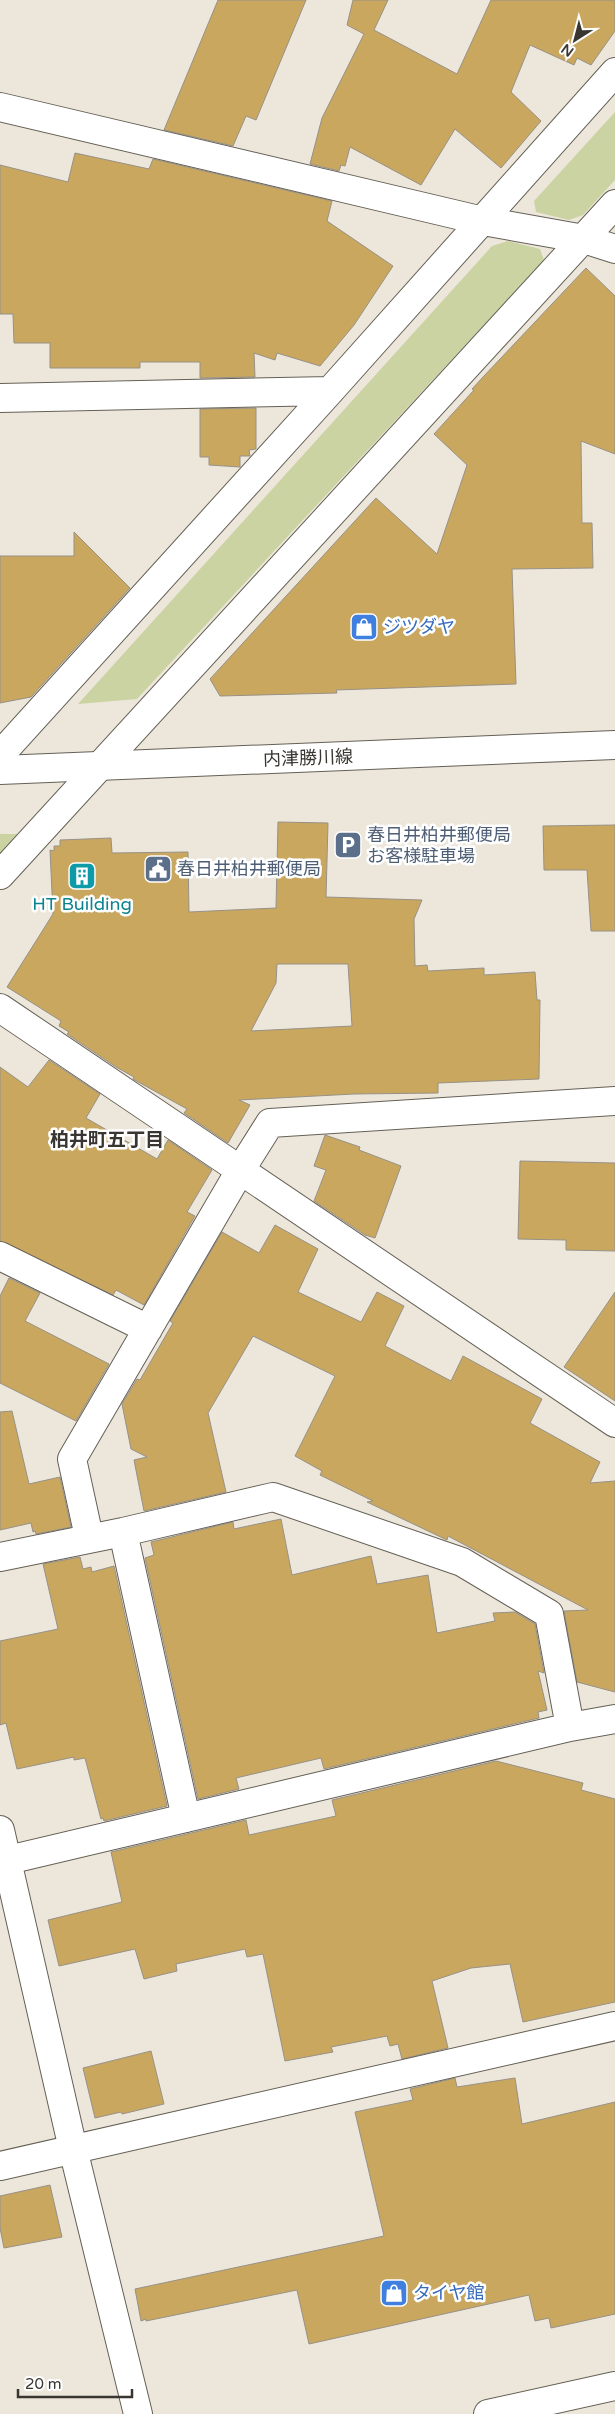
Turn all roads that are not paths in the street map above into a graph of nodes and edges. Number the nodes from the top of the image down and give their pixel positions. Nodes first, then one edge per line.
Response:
1 (615, 72) edge
2 (0, 107) edge
3 (615, 204) edge
4 (483, 221) junction
5 (584, 239) junction
6 (615, 249) edge
7 (330, 391) junction
8 (0, 398) edge
9 (615, 745) edge
10 (0, 755) edge
11 (100, 766) junction
12 (0, 770) edge
13 (0, 875) edge
14 (0, 1008) edge
15 (615, 1101) edge
16 (241, 1169) junction
17 (0, 1256) edge
18 (148, 1329) junction
19 (615, 1423) edge
20 (123, 1532) junction
21 (89, 1537) junction
22 (0, 1557) edge
23 (615, 1719) edge
24 (570, 1727) junction
25 (186, 1818) junction
26 (0, 1830) edge
27 (3, 1861) edge
28 (615, 2026) edge
29 (73, 2149) junction
30 (0, 2166) edge
31 (615, 2386) edge
32 (138, 2414) edge
33 (488, 2414) edge

1 - 4 main road
2 - 4 main road
3 - 5 main road
4 - 5 main road
4 - 7 main road
5 - 6 main road
5 - 11 main road
7 - 8 main road
7 - 10 main road
9 - 11 main road, 内津勝川線
11 - 12 main road, 内津勝川線
11 - 13 main road
14 - 16 main road
15 - 16 main road
16 - 18 main road
16 - 19 main road
17 - 18 main road
18 - 21 main road
20 - 21 main road
20 - 24 main road
20 - 25 main road
21 - 22 main road
23 - 24 main road
24 - 25 main road
25 - 27 main road
26 - 27 main road
27 - 29 main road
28 - 29 main road
29 - 30 main road
29 - 32 main road
31 - 33 main road

